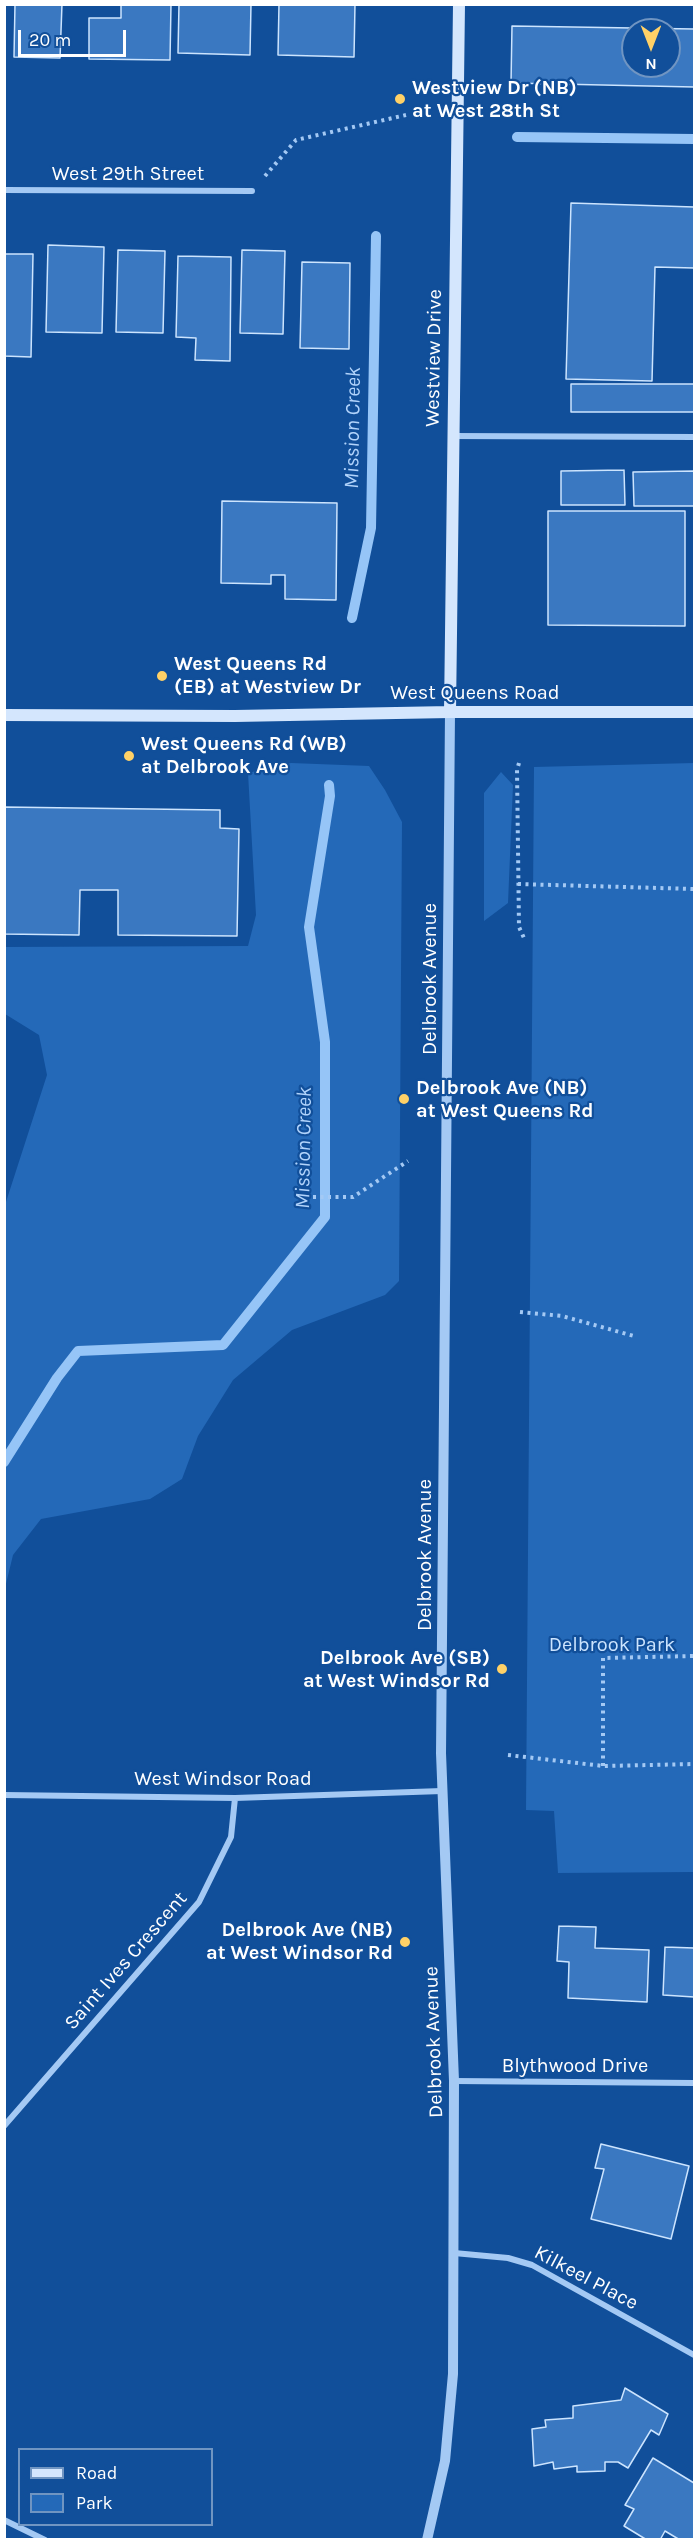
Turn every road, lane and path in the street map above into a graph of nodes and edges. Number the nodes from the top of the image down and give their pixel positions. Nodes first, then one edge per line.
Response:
1 (459, 4) edge
2 (406, 115) dead end
3 (4, 189) edge
4 (252, 191) joint
5 (452, 436) junction
6 (694, 437) edge
7 (450, 712) junction
8 (694, 712) edge
9 (4, 715) edge
10 (519, 763) dead end
11 (518, 884) junction
12 (694, 889) edge
13 (524, 938) dead end
14 (408, 1161) dead end
15 (298, 1197) dead end
16 (520, 1312) dead end
17 (634, 1336) dead end
18 (694, 1656) edge
19 (508, 1755) dead end
20 (694, 1764) edge
21 (603, 1766) junction
22 (442, 1791) junction
23 (4, 1795) edge
24 (235, 1798) junction
25 (454, 2081) junction
26 (694, 2083) edge
27 (4, 2126) edge
28 (454, 2253) junction
29 (694, 2355) edge
30 (4, 2520) edge
31 (45, 2540) edge
32 (427, 2540) edge

1 - 5 main road, Westview Drive
2 - 4 path
3 - 4 street, West 29th Street
5 - 6 street
5 - 7 main road, Westview Drive
7 - 8 main road, West Queens Road
7 - 9 main road, West Queens Road
7 - 22 street, Delbrook Avenue
10 - 11 path
11 - 12 path
11 - 13 path
14 - 15 path
16 - 17 path
18 - 21 path
19 - 21 path
20 - 21 path
22 - 24 street, West Windsor Road
22 - 25 street, Delbrook Avenue
23 - 24 street, West Windsor Road
24 - 27 street, Saint Ives Crescent
25 - 26 street, Blythwood Drive
25 - 28 street, Delbrook Avenue
28 - 29 street, Kilkeel Place
28 - 32 street, Delbrook Avenue
30 - 31 street

